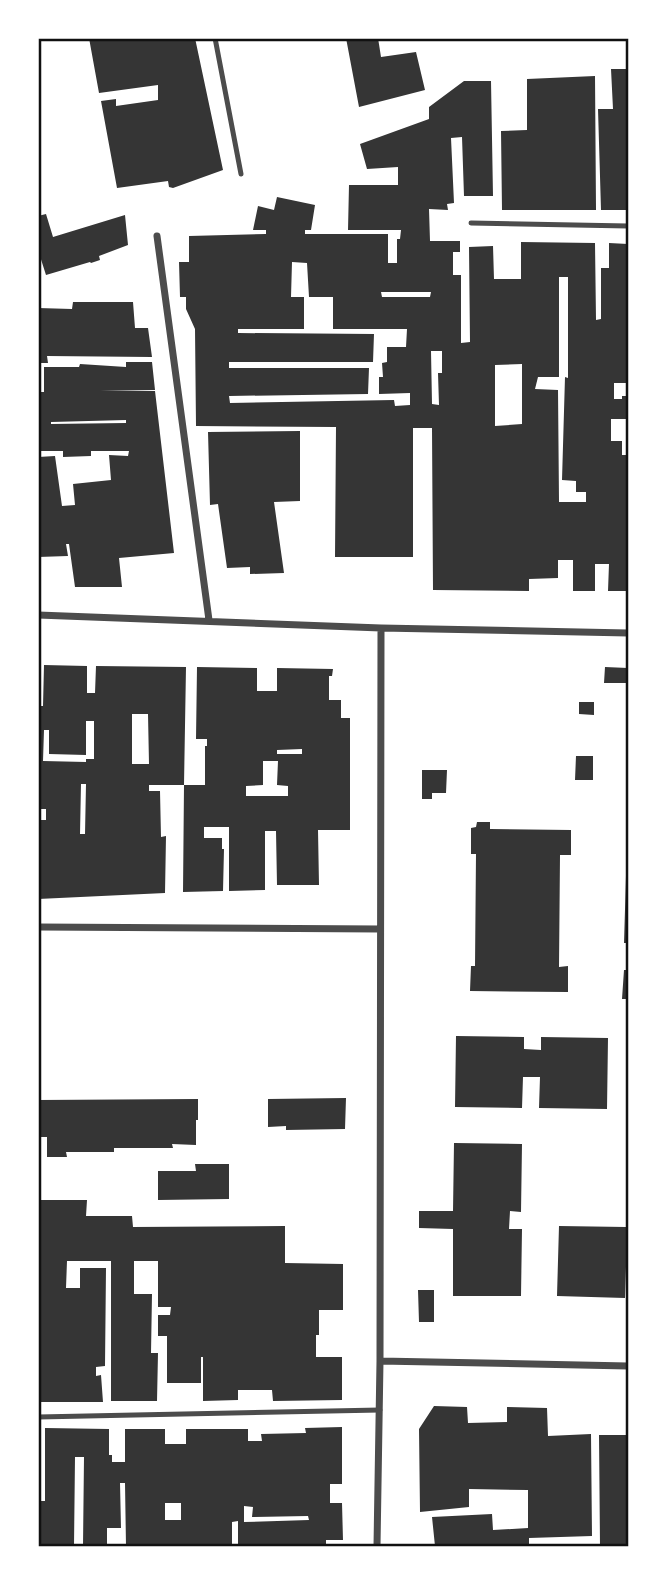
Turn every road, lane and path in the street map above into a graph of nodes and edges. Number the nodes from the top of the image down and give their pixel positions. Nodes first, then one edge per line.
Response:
1 (215, 38) edge
2 (241, 174) dead end
3 (471, 223) dead end
4 (628, 226) edge
5 (157, 236) dead end
6 (38, 615) edge
7 (209, 620) junction
8 (382, 628) junction
9 (628, 633) edge
10 (38, 927) edge
11 (380, 929) junction
12 (380, 1361) junction
13 (628, 1366) edge
14 (380, 1410) junction
15 (38, 1417) edge
16 (377, 1546) edge

1 - 2 lane
3 - 4 lane
5 - 7 street
6 - 7 street
7 - 8 street
8 - 9 street
8 - 11 street
10 - 11 street
11 - 12 street
12 - 13 street
12 - 14 street
14 - 15 lane
14 - 16 street

